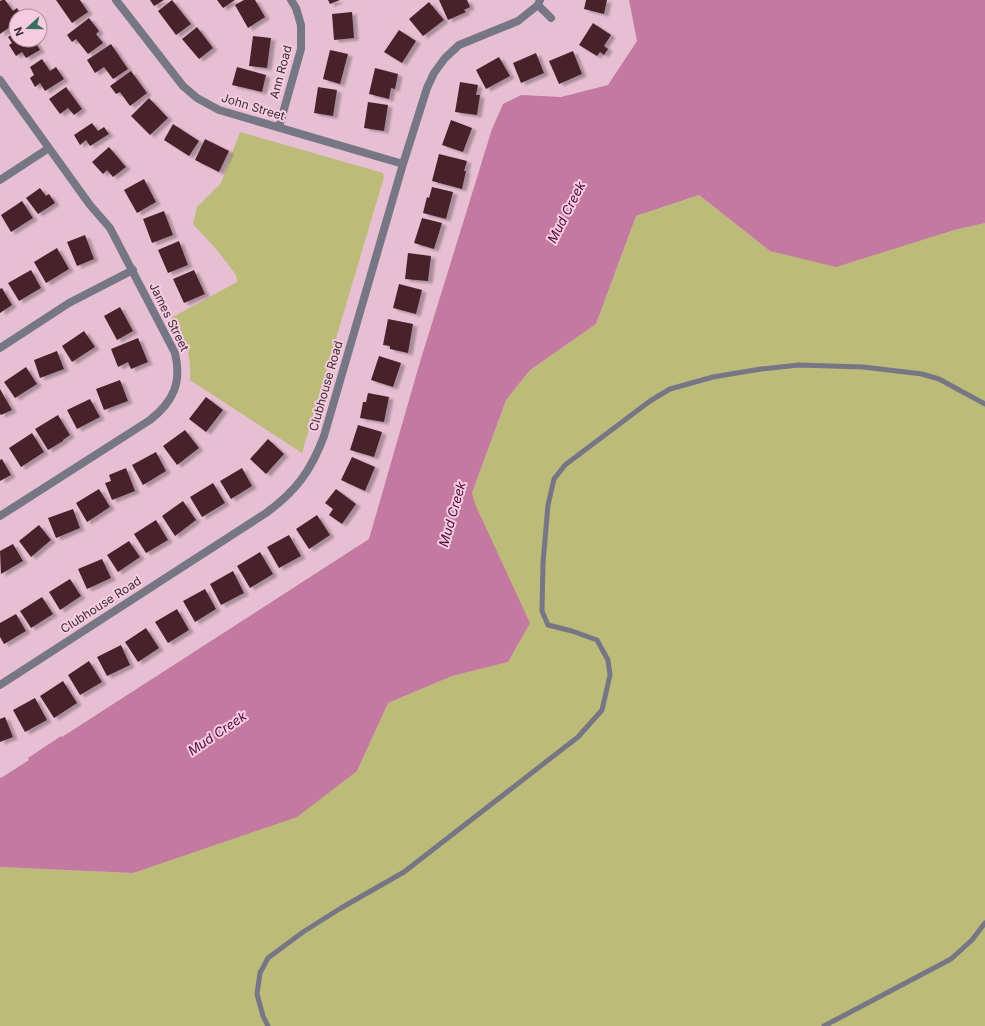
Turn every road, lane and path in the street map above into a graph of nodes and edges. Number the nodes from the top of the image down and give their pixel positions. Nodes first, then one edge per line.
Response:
1 (116, 0) edge
2 (291, 0) edge
3 (539, 3) edge
4 (551, 18) dead end
5 (0, 80) edge
6 (279, 127) junction
7 (49, 148) junction
8 (403, 164) junction
9 (0, 180) edge
10 (133, 270) junction
11 (0, 348) edge
12 (985, 404) edge
13 (0, 516) edge
14 (0, 685) edge
15 (985, 923) edge
16 (268, 1026) edge
17 (824, 1026) edge

1 - 6 street, John Street
2 - 6 street, Ann Road
3 - 4 street
3 - 8 street, Clubhouse Road
5 - 7 street, James Street
6 - 8 street, John Street
7 - 9 street
7 - 10 street, James Street
8 - 14 street, Clubhouse Road
10 - 11 street
10 - 13 street, James Street
12 - 16 lane
15 - 17 lane

